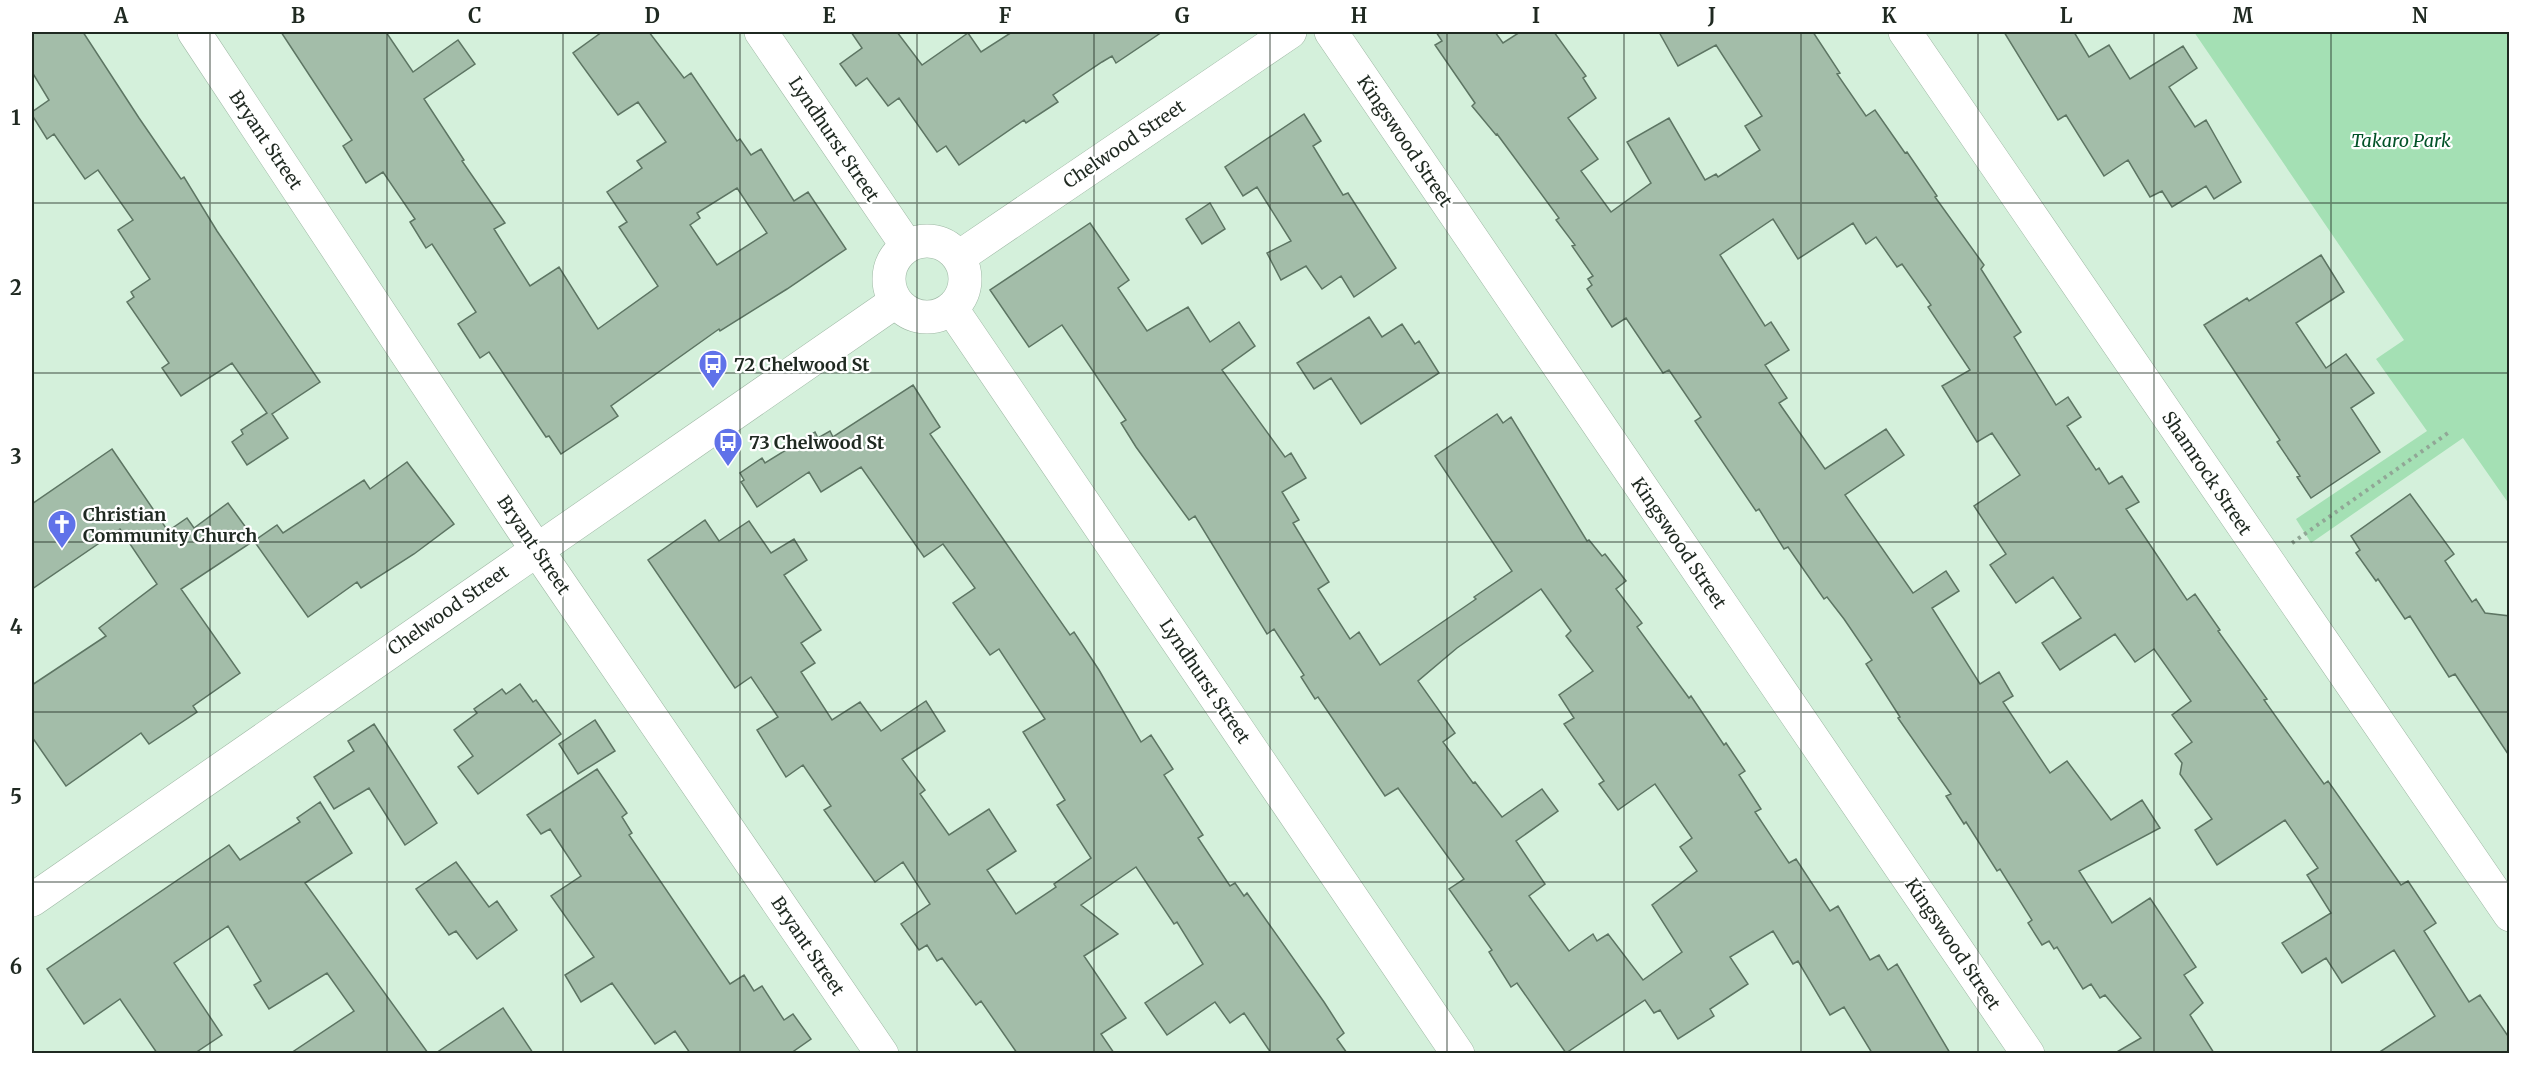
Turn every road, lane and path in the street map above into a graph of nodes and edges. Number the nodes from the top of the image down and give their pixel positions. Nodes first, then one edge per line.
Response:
1 (194, 32) edge
2 (761, 32) edge
3 (1290, 32) edge
4 (1330, 32) edge
5 (1905, 32) edge
6 (907, 246) junction
7 (958, 257) junction
8 (895, 302) junction
9 (952, 309) junction
10 (2448, 433) dead end
11 (537, 549) junction
12 (2267, 560) junction
13 (32, 900) edge
14 (2510, 915) edge
15 (882, 1053) edge
16 (1458, 1053) edge
17 (2028, 1053) edge

1 - 11 street, Bryant Street
2 - 6 street, Lyndhurst Street
3 - 7 street, Chelwood Street
4 - 17 street, Kingswood Street
5 - 12 street, Shamrock Street
6 - 7 street
6 - 8 street
7 - 9 street
8 - 9 street
8 - 11 street, Chelwood Street
9 - 16 street, Lyndhurst Street
10 - 12 path
11 - 13 street, Chelwood Street
11 - 15 street, Bryant Street
12 - 14 street, Shamrock Street

